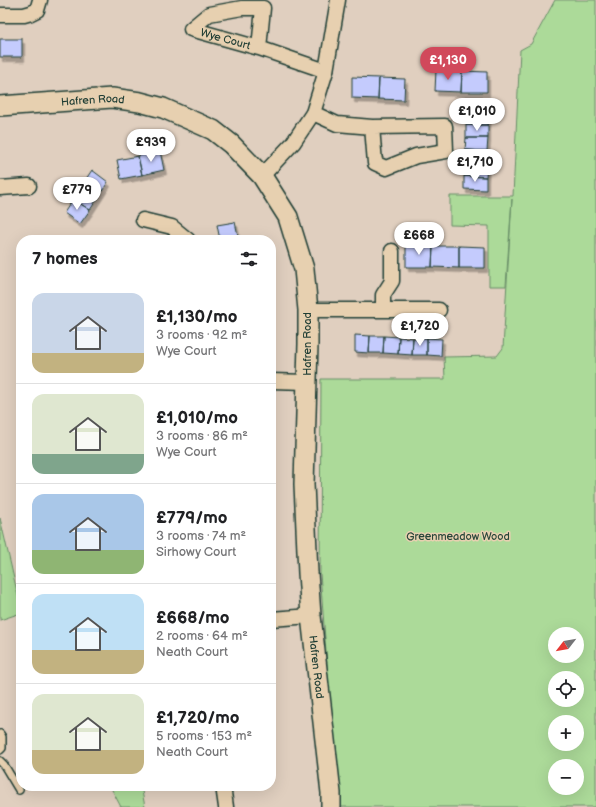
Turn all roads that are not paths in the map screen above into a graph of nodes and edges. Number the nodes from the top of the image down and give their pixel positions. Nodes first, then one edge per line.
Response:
1 (40, 0) edge
2 (338, 0) edge
3 (0, 15) edge
4 (259, 48) junction
5 (326, 71) junction
6 (0, 106) edge
7 (313, 113) junction
8 (372, 127) junction
9 (262, 176) junction
10 (29, 186) dead end
11 (0, 188) edge
12 (143, 220) dead end
13 (182, 235) edge
14 (392, 251) dead end
15 (383, 309) junction
16 (308, 310) junction
17 (439, 310) dead end
18 (276, 381) edge
19 (307, 382) junction
20 (311, 616) junction
21 (276, 619) edge
22 (0, 734) edge
23 (0, 750) edge
24 (0, 760) edge
25 (16, 785) edge
26 (223, 791) edge
27 (226, 807) edge
28 (331, 807) edge

1 - 3 street
2 - 5 street
4 - 4 street, Wye Court
4 - 5 street, Wye Court
5 - 7 street
6 - 9 street, Hafren Road
7 - 8 street
7 - 9 street
8 - 8 street
9 - 16 street, Hafren Road
10 - 11 street
12 - 13 street
14 - 15 street
15 - 16 street
15 - 17 street
16 - 19 street, Hafren Road
18 - 19 street
19 - 20 street, Hafren Road
20 - 21 street
20 - 28 street, Hafren Road
22 - 23 lane
24 - 25 lane
26 - 27 street

